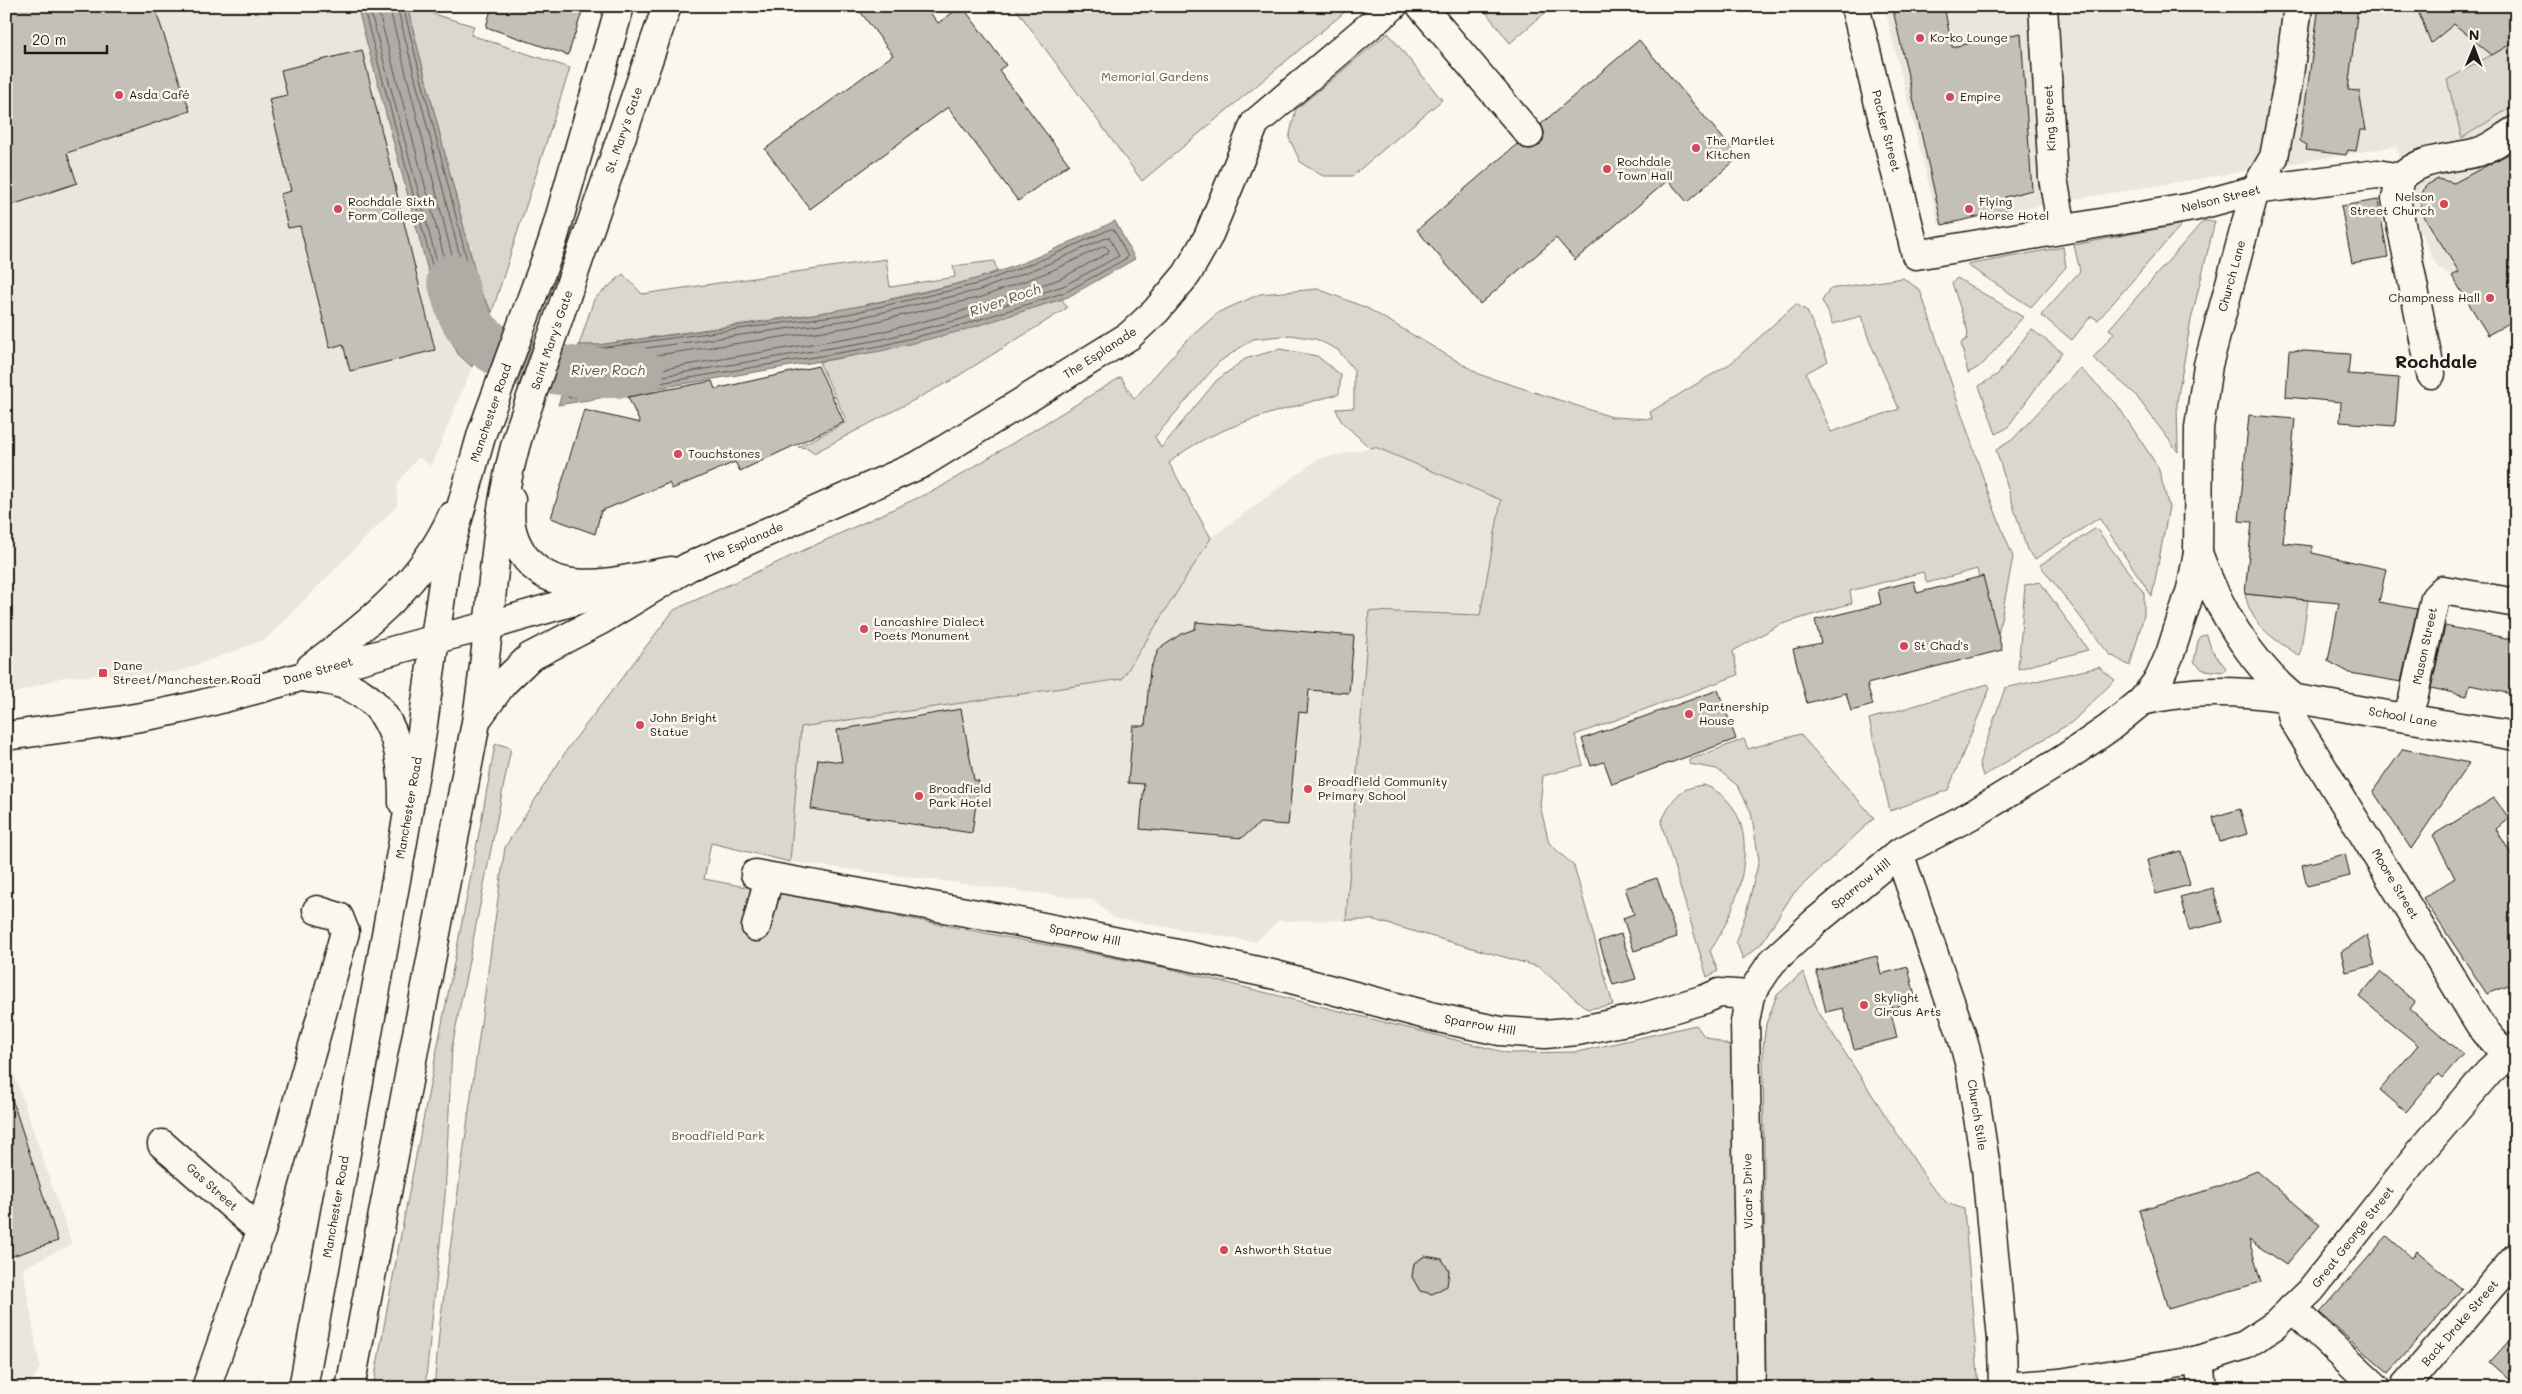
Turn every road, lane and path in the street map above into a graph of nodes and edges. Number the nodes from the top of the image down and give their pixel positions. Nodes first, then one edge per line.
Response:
1 (620, 6) edge
2 (666, 6) edge
3 (1393, 6) edge
4 (1421, 6) edge
5 (1855, 6) edge
6 (2043, 6) edge
7 (2298, 6) edge
8 (2516, 130) edge
9 (1529, 134) dead end
10 (2401, 178) junction
11 (2256, 190) junction
12 (2062, 229) junction
13 (582, 254) joint
14 (1916, 255) joint
15 (2431, 374) dead end
16 (512, 455) junction
17 (471, 473) junction
18 (2198, 553) junction
19 (688, 567) junction
20 (2516, 603) edge
21 (488, 626) junction
22 (435, 639) junction
23 (295, 678) junction
24 (2291, 696) junction
25 (2142, 701) junction
26 (2406, 718) junction
27 (476, 719) junction
28 (118, 721) junction
29 (6, 736) edge
30 (2516, 736) edge
31 (6, 756) edge
32 (402, 847) junction
33 (1898, 853) junction
34 (317, 910) dead end
35 (756, 928) dead end
36 (1750, 995) junction
37 (2513, 1055) edge
38 (162, 1144) dead end
39 (261, 1231) junction
40 (2516, 1257) edge
41 (2292, 1308) junction
42 (2199, 1360) junction
43 (2003, 1387) edge
44 (206, 1388) edge
45 (303, 1388) edge
46 (350, 1388) edge
47 (1751, 1388) edge
48 (2202, 1388) edge
49 (2377, 1388) edge
50 (2404, 1388) edge

1 - 17 main road, Manchester Road
2 - 13 main road, St. Mary's Gate
3 - 19 main road, The Esplanade
4 - 9 main road
5 - 14 main road, Packer Street
6 - 12 main road, King Street
7 - 11 main road, Church Lane
8 - 10 main road
10 - 11 main road, Nelson Street
10 - 15 main road
11 - 12 main road, Nelson Street
11 - 18 main road, Church Lane
12 - 14 main road, Nelson Street
13 - 16 main road, Saint Mary's Gate
16 - 19 main road, The Esplanade
16 - 21 main road
17 - 22 main road, Manchester Road
17 - 23 main road
18 - 24 main road, Church Lane
18 - 25 main road, Church Lane
19 - 21 main road, The Esplanade
19 - 27 main road, The Esplanade
20 - 26 main road, Mason Street
21 - 22 main road, Dane Street
21 - 27 main road
22 - 23 main road, Dane Street
22 - 32 main road, Manchester Road
23 - 28 main road, Dane Street
23 - 32 main road
24 - 25 main road, School Lane
24 - 26 main road, School Lane
24 - 37 main road, Moore Street
25 - 33 main road, Sparrow Hill
26 - 30 main road, School Lane
27 - 46 main road
28 - 29 main road, Dane Street
28 - 31 main road, Dane Street
32 - 45 main road, Manchester Road
33 - 36 main road, Sparrow Hill
33 - 43 main road, Church Stile
34 - 39 main road
35 - 36 main road, Sparrow Hill
36 - 47 main road, Vicar's Drive
37 - 41 main road, Great George Street
38 - 39 main road, Gas Street
39 - 44 main road
40 - 50 main road, Back Drake Street
41 - 42 main road, Great George Street
41 - 49 main road
42 - 43 main road, Great George Street
42 - 48 main road

